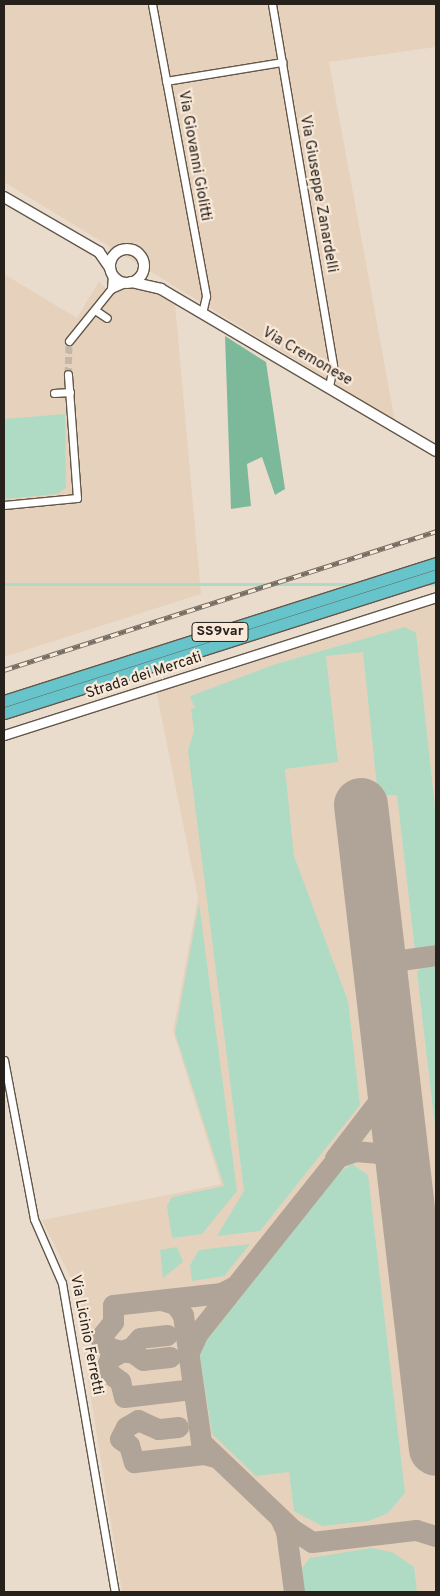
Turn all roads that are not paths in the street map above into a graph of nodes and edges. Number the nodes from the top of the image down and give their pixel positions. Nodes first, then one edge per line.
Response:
1 (152, 4) edge
2 (272, 4) edge
3 (282, 62) junction
4 (166, 81) junction
5 (4, 197) edge
6 (121, 250) junction
7 (99, 252) junction
8 (143, 261) junction
9 (111, 271) junction
10 (128, 283) junction
11 (111, 289) junction
12 (161, 289) junction
13 (95, 310) junction
14 (202, 313) junction
15 (107, 318) dead end
16 (69, 341) tunnel mouth
17 (68, 374) tunnel mouth
18 (329, 387) junction
19 (70, 392) junction
20 (54, 393) dead end
21 (436, 451) edge
22 (4, 505) edge
23 (436, 562) edge
24 (436, 575) edge
25 (436, 592) edge
26 (436, 596) edge
27 (4, 701) edge
28 (4, 713) edge
29 (4, 730) edge
30 (4, 735) edge
31 (4, 1060) edge
32 (115, 1592) edge

1 - 4 street, Via Giovanni Giolitti
2 - 3 street, Via Giuseppe Zanardelli
3 - 4 street
3 - 18 street, Via Giuseppe Zanardelli
4 - 14 street, Via Giovanni Giolitti
5 - 7 main road
6 - 7 main road
6 - 8 main road
6 - 9 main road
7 - 9 main road
8 - 10 main road
8 - 12 main road
9 - 10 main road
9 - 11 street
10 - 11 street
10 - 12 main road
11 - 13 street
12 - 14 main road, Via Cremonese
13 - 15 street
13 - 16 street
14 - 18 main road, Via Cremonese
17 - 19 street
18 - 21 main road, Via Cremonese
19 - 20 street
19 - 22 street
23 - 27 highway, SS9var
24 - 28 highway, SS9var
25 - 29 street, Strada dei Mercati
26 - 30 street, Strada dei Mercati
31 - 32 street, Via Licinio Ferretti

